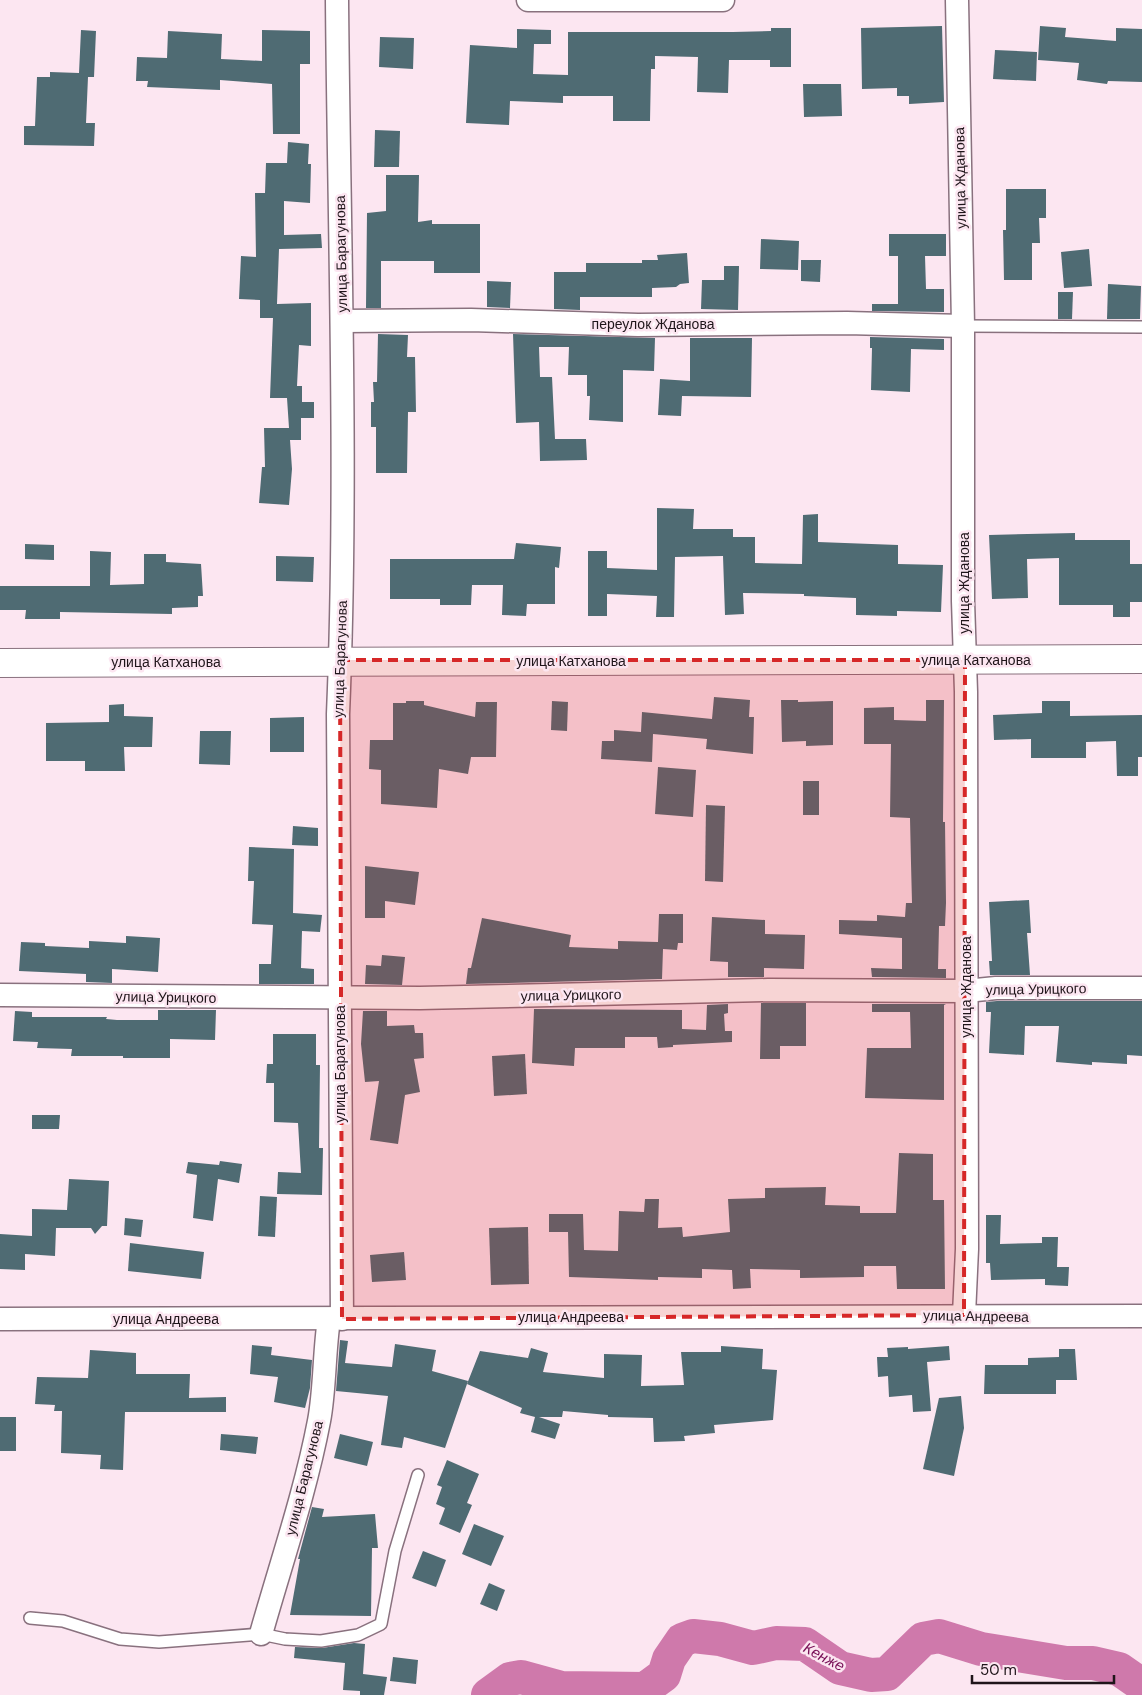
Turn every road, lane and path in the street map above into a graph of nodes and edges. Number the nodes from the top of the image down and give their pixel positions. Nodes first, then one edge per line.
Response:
1 (337, 0) edge
2 (528, 0) edge
3 (723, 0) edge
4 (956, 0) edge
5 (342, 321) junction
6 (963, 326) junction
7 (1142, 327) edge
8 (1142, 659) edge
9 (340, 660) junction
10 (965, 660) junction
11 (0, 663) edge
12 (1142, 988) edge
13 (966, 991) junction
14 (0, 995) edge
15 (340, 996) junction
16 (964, 1315) junction
17 (1142, 1316) edge
18 (336, 1319) junction
19 (0, 1320) edge
20 (418, 1475) dead end
21 (30, 1618) dead end
22 (260, 1634) junction

1 - 5 street, улица Барагунова
2 - 3 street
4 - 6 street, улица Жданова
5 - 6 street, переулок Жданова
5 - 9 street, улица Барагунова
6 - 7 lane
6 - 10 street, улица Жданова
8 - 10 street, улица Катханова
9 - 10 street, улица Катханова
9 - 11 street, улица Катханова
9 - 15 street, улица Барагунова
10 - 13 street, улица Жданова
12 - 13 street, улица Урицкого
13 - 15 street, улица Урицкого
13 - 16 street, улица Жданова
14 - 15 street, улица Урицкого
15 - 18 street, улица Барагунова
16 - 17 street, улица Андреева
16 - 18 street, улица Андреева
18 - 19 street, улица Андреева
18 - 22 street, улица Барагунова
20 - 22 lane
21 - 22 lane

